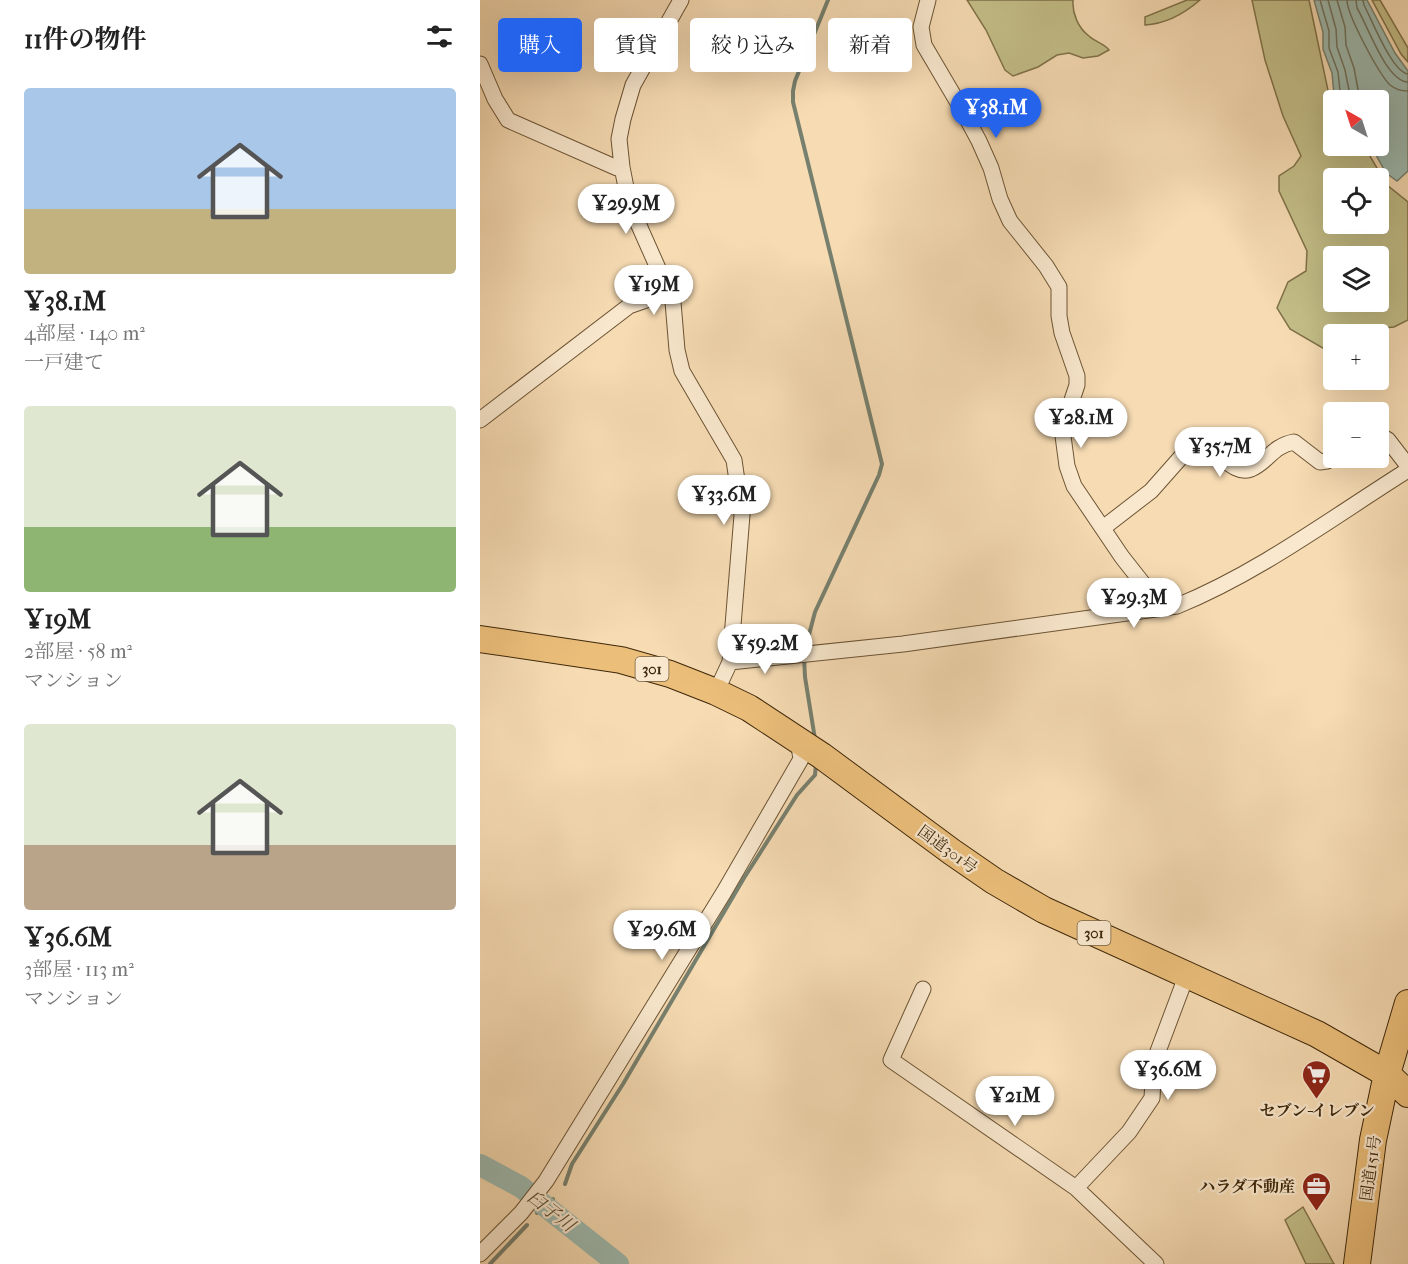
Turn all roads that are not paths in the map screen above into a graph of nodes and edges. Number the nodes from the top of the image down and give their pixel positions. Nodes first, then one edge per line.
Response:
1 (681, 0) edge
2 (928, 0) edge
3 (480, 64) edge
4 (622, 167) junction
5 (669, 291) junction
6 (480, 420) edge
7 (1389, 441) edge
8 (1323, 462) edge
9 (1408, 468) edge
10 (1103, 528) junction
11 (1160, 608) junction
12 (480, 639) edge
13 (730, 662) junction
14 (716, 692) junction
15 (810, 748) junction
16 (1186, 974) junction
17 (923, 989) dead end
18 (1408, 1003) edge
19 (1387, 1074) junction
20 (1408, 1094) edge
21 (1076, 1188) junction
22 (480, 1254) edge
23 (1156, 1264) edge
24 (1357, 1264) edge

1 - 4 street
2 - 10 street
3 - 4 street
4 - 5 street
5 - 6 street
5 - 13 street
7 - 9 street
8 - 10 street
9 - 11 street
10 - 11 street
11 - 13 street
12 - 14 highway, 国道301号 / 301
13 - 14 street
14 - 15 highway, 国道301号 / 301
15 - 16 highway, 国道301号 / 301
15 - 22 street
16 - 19 highway, 国道301号 / 301
16 - 21 street
17 - 21 street
18 - 19 highway, 国道151号
19 - 20 highway, 国道301号 / 301
19 - 24 highway, 国道151号
21 - 23 street

